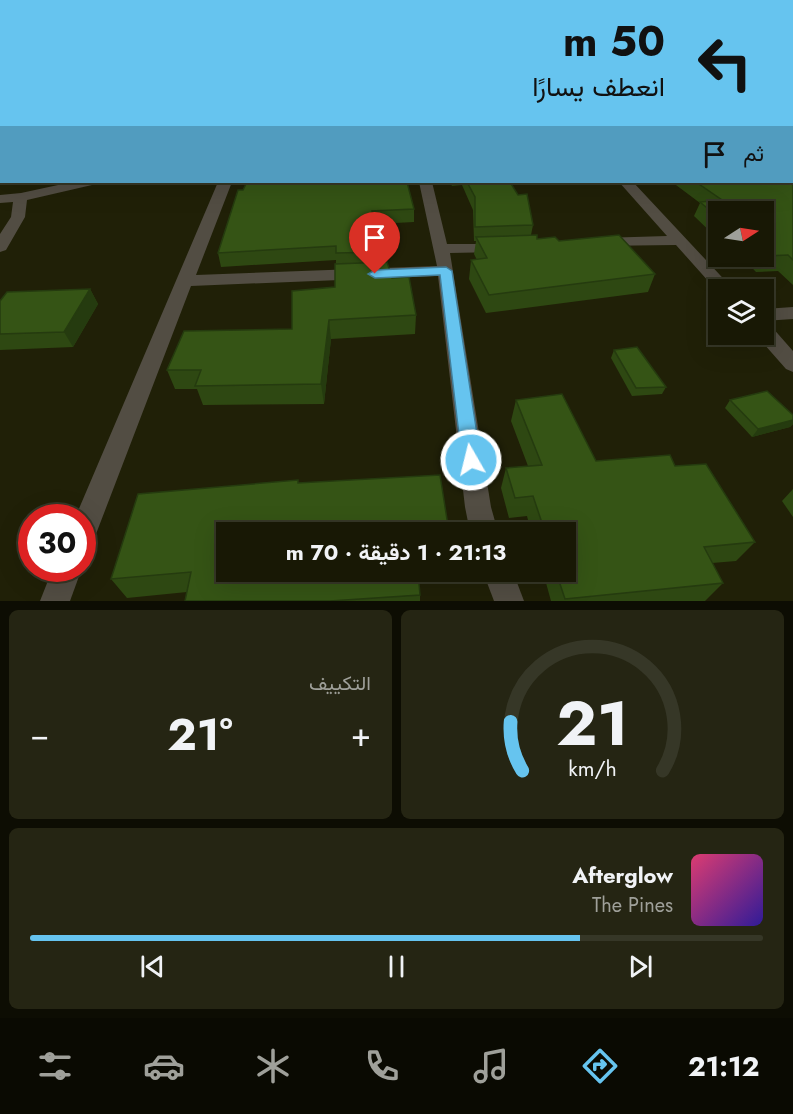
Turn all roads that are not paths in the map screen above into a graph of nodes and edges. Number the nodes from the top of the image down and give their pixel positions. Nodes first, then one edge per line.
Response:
1 (82, 183) edge
2 (225, 183) edge
3 (425, 183) edge
4 (627, 183) edge
5 (21, 196) junction
6 (0, 199) edge
7 (680, 240) junction
8 (584, 244) edge
9 (512, 246) edge
10 (0, 247) edge
11 (440, 249) junction
12 (446, 271) junction
13 (716, 279) edge
14 (186, 281) junction
15 (793, 313) edge
16 (774, 314) edge
17 (774, 342) edge
18 (793, 364) edge
19 (94, 504) edge
20 (482, 522) edge
21 (62, 582) edge
22 (502, 582) edge
23 (55, 601) edge
24 (509, 601) edge

1 - 5 street
2 - 14 street
3 - 11 street
4 - 7 street
5 - 6 street
5 - 10 street
7 - 8 street
7 - 13 street
9 - 11 street
11 - 12 street
12 - 14 street
12 - 20 street
14 - 19 street
15 - 16 street
17 - 18 street
21 - 23 street
22 - 24 street

